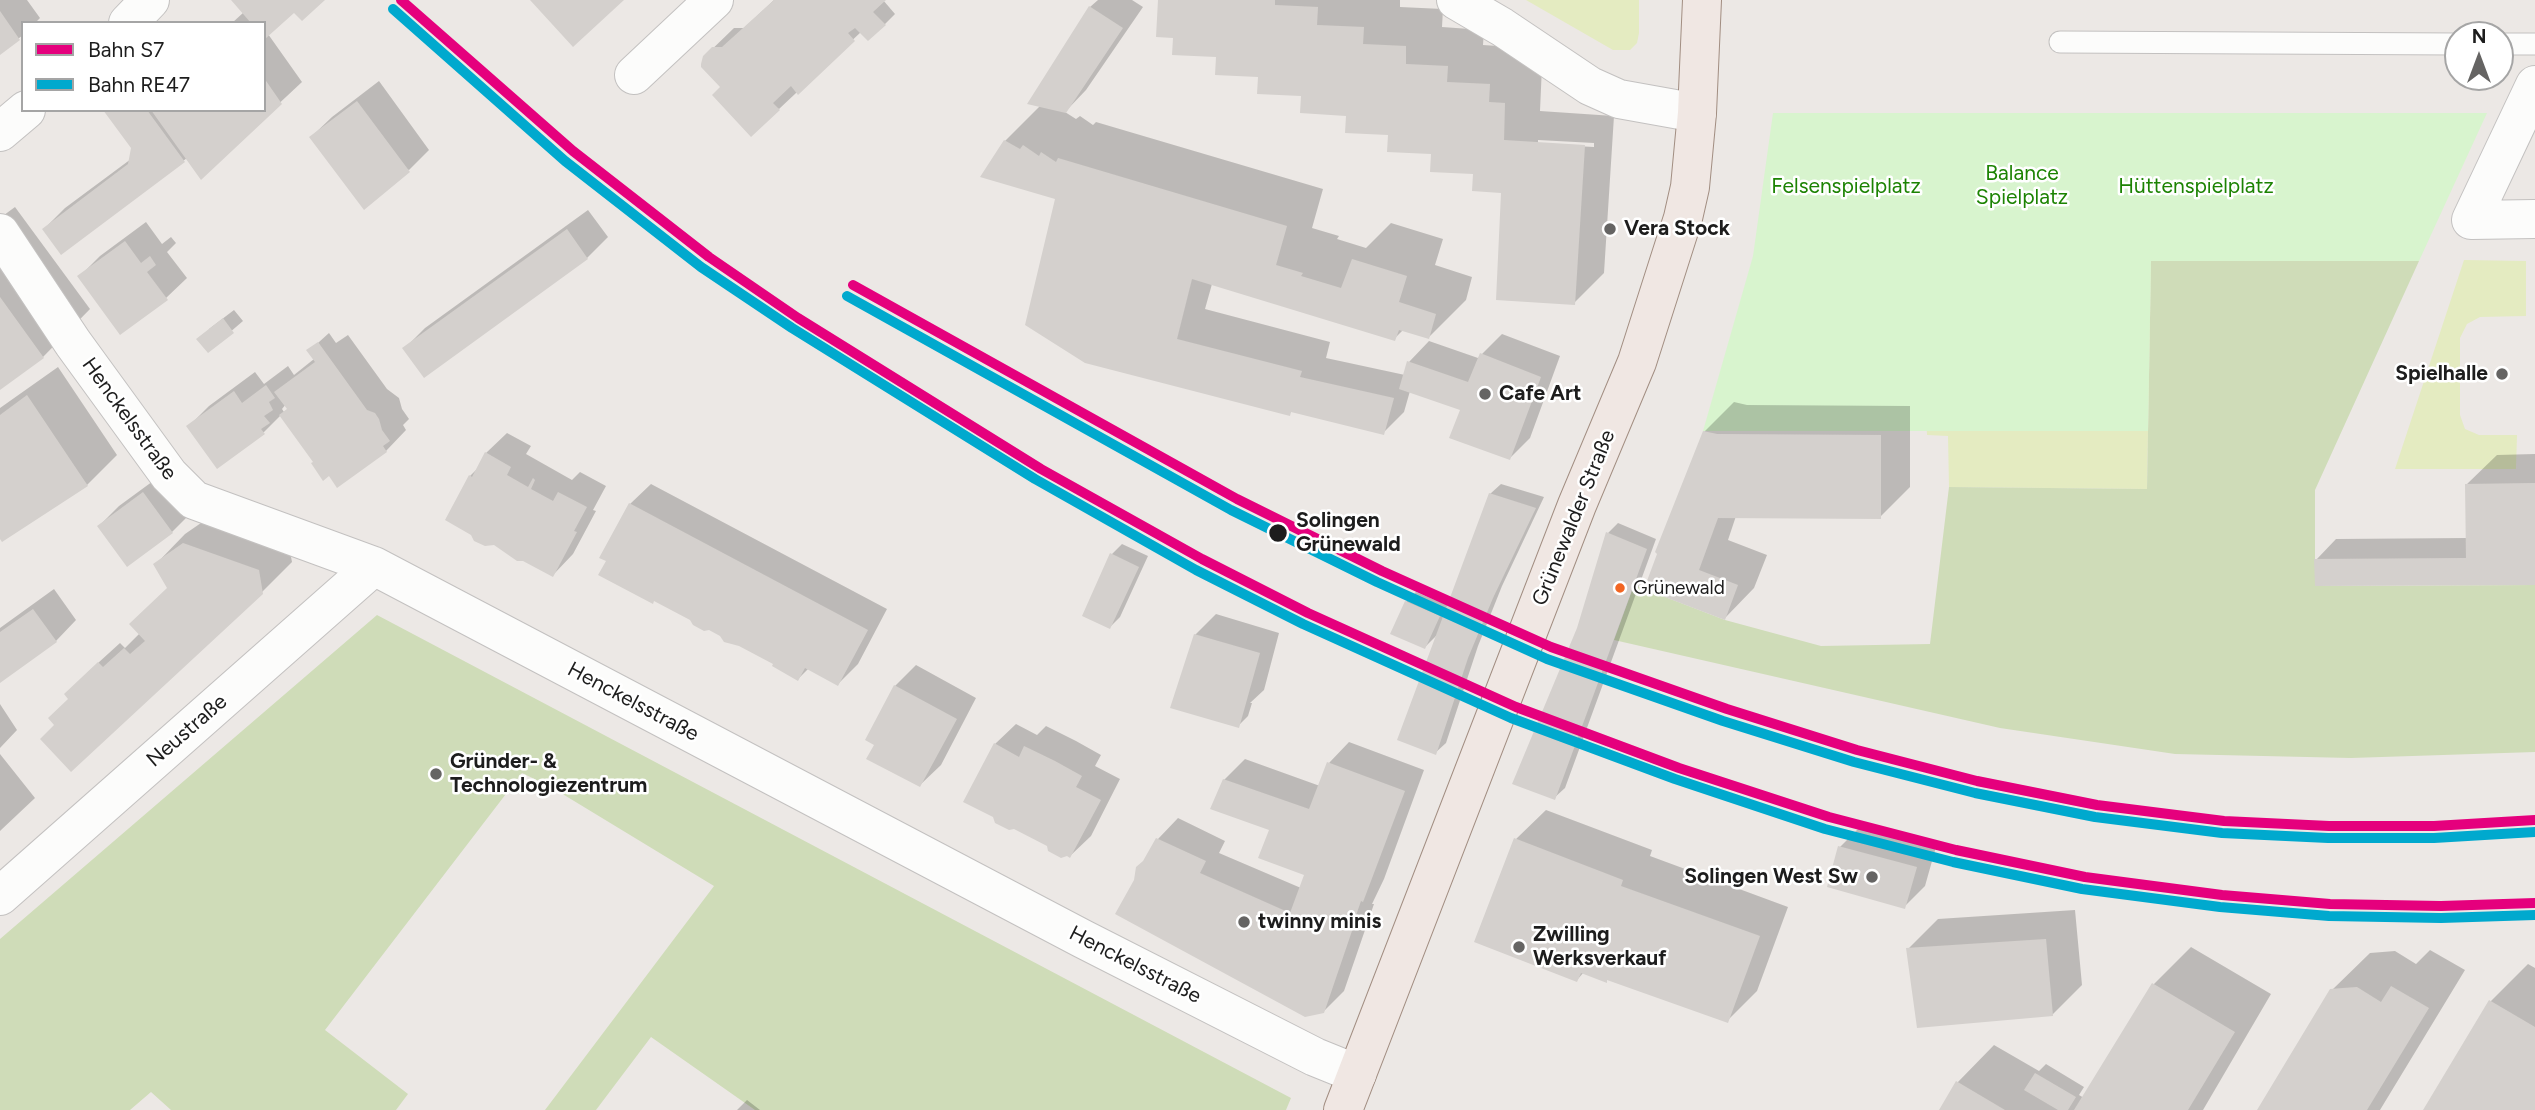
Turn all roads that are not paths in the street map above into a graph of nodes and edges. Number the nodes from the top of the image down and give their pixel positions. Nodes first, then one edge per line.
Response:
1 (150, 0) edge
2 (714, 0) edge
3 (1456, 0) edge
4 (1702, 0) edge
5 (130, 21) edge
6 (2060, 42) dead end
7 (2444, 44) edge
8 (2514, 44) edge
9 (2535, 44) edge
10 (634, 75) dead end
11 (2535, 85) edge
12 (24, 112) edge
13 (1697, 113) junction
14 (0, 132) edge
15 (2535, 219) edge
16 (0, 233) edge
17 (374, 566) junction
18 (0, 896) edge
19 (1357, 1074) junction
20 (1343, 1110) edge

1 - 5 street
2 - 10 street
3 - 13 street
4 - 13 main road, Grünewalder Straße
6 - 7 lane
8 - 9 lane
11 - 15 street
12 - 14 street
13 - 19 main road, Grünewalder Straße
16 - 17 street, Henckelsstraße
17 - 18 street, Neustraße
17 - 19 street, Henckelsstraße
19 - 20 main road, Grünewalder Straße

